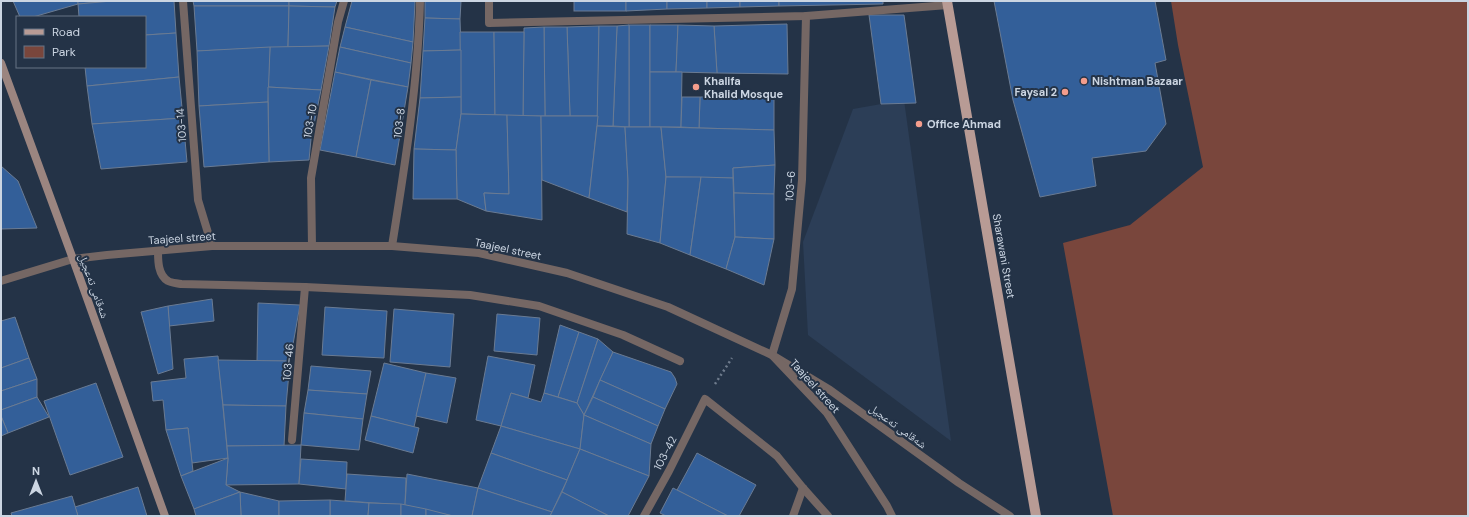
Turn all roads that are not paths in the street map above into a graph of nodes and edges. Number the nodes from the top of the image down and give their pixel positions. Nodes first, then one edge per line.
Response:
1 (183, 1) edge
2 (344, 1) edge
3 (420, 1) edge
4 (489, 1) edge
5 (948, 3) edge
6 (806, 16) junction
7 (1, 63) edge
8 (212, 246) junction
9 (312, 246) junction
10 (392, 246) junction
11 (158, 251) junction
12 (73, 259) junction
13 (1, 281) edge
14 (306, 286) junction
15 (772, 354) junction
16 (680, 361) dead end
17 (292, 440) dead end
18 (803, 488) junction
19 (164, 516) edge
20 (644, 516) edge
21 (792, 516) edge
22 (828, 516) edge
23 (892, 516) edge
24 (1010, 516) edge
25 (1036, 516) edge

1 - 8 street, 103-14
2 - 9 street, 103-10
3 - 10 street, 103-8
4 - 6 street
5 - 6 street
5 - 25 main road, Sharawani Street
6 - 15 street, 103-6
7 - 12 main road, شەقامی تەعجیل
8 - 9 street, Taajeel street
8 - 11 street, Taajeel street
9 - 10 street, Taajeel street
10 - 15 street, Taajeel street
11 - 12 street, Taajeel street
11 - 14 street
12 - 13 street, Taajeel street
12 - 19 main road, شەقامی تەعجیل
14 - 16 street
14 - 17 street, 103-46
15 - 23 street, Taajeel street
15 - 24 street, شەقامی تەعجیل
18 - 20 street, 103-42
18 - 21 street
18 - 22 street

